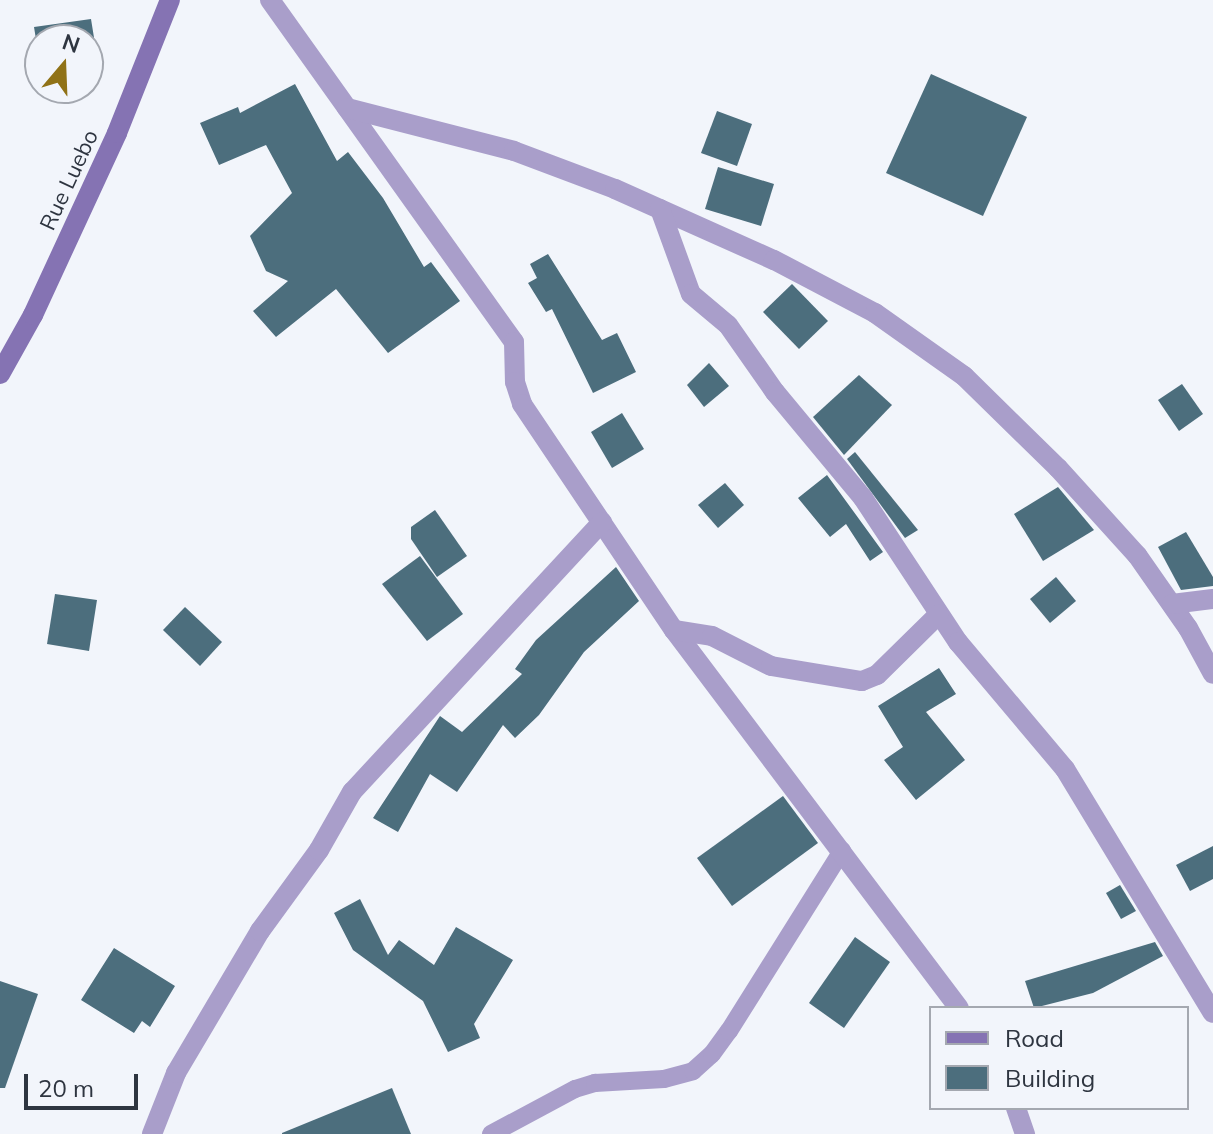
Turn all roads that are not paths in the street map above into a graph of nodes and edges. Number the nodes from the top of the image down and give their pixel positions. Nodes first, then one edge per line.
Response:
1 (170, 0) edge
2 (270, 0) edge
3 (347, 108) junction
4 (660, 209) junction
5 (0, 374) edge
6 (602, 522) junction
7 (1213, 599) edge
8 (1172, 604) junction
9 (938, 615) junction
10 (674, 630) junction
11 (1213, 674) edge
12 (842, 851) junction
13 (958, 1006) edge
14 (1213, 1013) edge
15 (1017, 1110) edge
16 (152, 1134) edge
17 (491, 1134) edge
18 (1025, 1134) edge

1 - 5 street, Rue Luebo
2 - 3 street
3 - 4 street
3 - 6 street
4 - 8 street
4 - 9 street
6 - 10 street
6 - 16 street
7 - 8 street
8 - 11 street
9 - 10 street
9 - 14 street
10 - 12 street
12 - 13 street
12 - 17 lane
15 - 18 street

